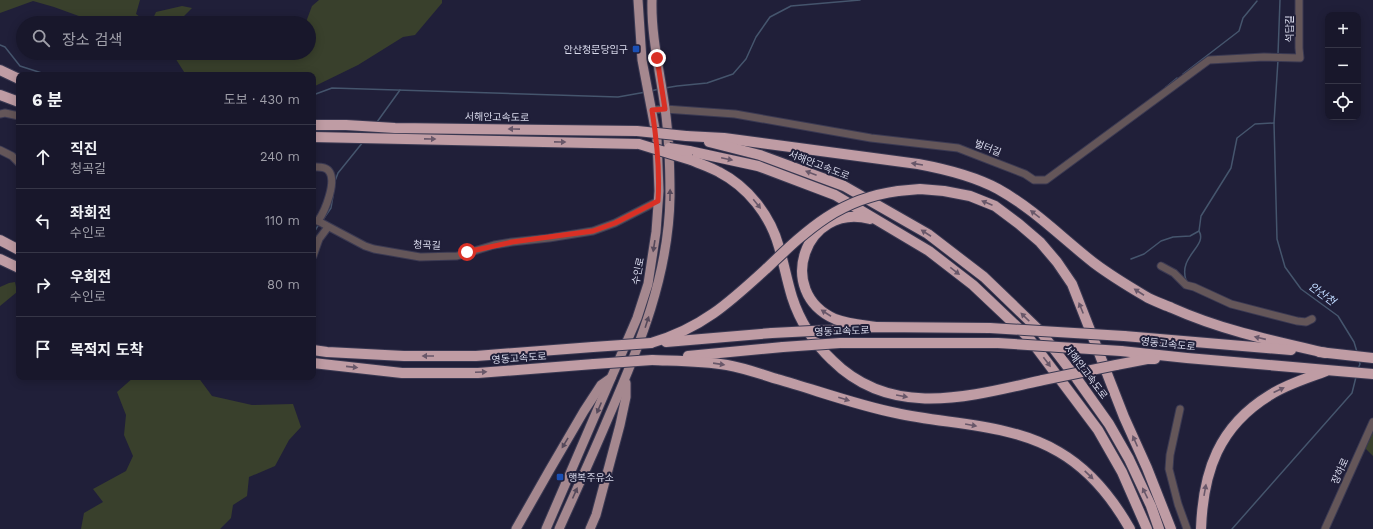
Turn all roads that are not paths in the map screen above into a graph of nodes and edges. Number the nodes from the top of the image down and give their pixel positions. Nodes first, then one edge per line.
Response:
1 (638, 0) edge
2 (652, 0) edge
3 (1298, 0) edge
4 (1298, 58) joint
5 (0, 70) edge
6 (16, 78) edge
7 (0, 95) edge
8 (16, 101) edge
9 (665, 105) junction
10 (651, 107) junction
11 (0, 114) edge
12 (16, 115) edge
13 (316, 125) edge
14 (686, 136) junction
15 (316, 137) edge
16 (0, 150) edge
17 (690, 156) junction
18 (16, 160) edge
19 (316, 167) edge
20 (658, 201) junction
21 (316, 220) edge
22 (880, 222) junction
23 (328, 227) junction
24 (0, 240) edge
25 (16, 248) edge
26 (316, 248) edge
27 (0, 259) edge
28 (1161, 266) dead end
29 (16, 267) edge
30 (1312, 319) dead end
31 (876, 327) junction
32 (651, 343) junction
33 (316, 350) edge
34 (1326, 353) junction
35 (1187, 358) junction
36 (1373, 358) edge
37 (652, 360) junction
38 (316, 363) edge
39 (1328, 370) junction
40 (1072, 374) junction
41 (1373, 374) edge
42 (612, 377) junction
43 (626, 378) junction
44 (1180, 409) dead end
45 (1373, 422) edge
46 (516, 529) edge
47 (546, 529) edge
48 (559, 529) edge
49 (590, 529) edge
50 (1130, 529) edge
51 (1147, 529) edge
52 (1159, 529) edge
53 (1171, 529) edge
54 (1187, 529) edge
55 (1201, 529) edge
56 (1325, 529) edge

1 - 10 main road, 수인로
2 - 9 main road
3 - 4 street, 석답길
4 - 9 street, 벌터길
5 - 6 highway
7 - 8 highway
9 - 10 street, 벌터길
43 -> 9 main road
10 - 20 main road, 수인로
11 - 12 street
14 -> 13 highway, 서해안고속도로, bridge
34 -> 14 highway
40 -> 14 highway, 서해안고속도로
15 -> 17 highway, bridge
16 - 18 street
17 -> 22 highway
17 -> 40 highway, bridge
19 - 21 street
20 - 23 street, 청곡길
20 -> 42 main road, 수인로
21 - 23 street, 청곡길
31 -> 22 highway
22 -> 51 highway
23 - 26 street
24 - 25 highway
27 - 29 highway
28 - 30 street
31 - 32 highway, 영동고속도로, bridge
31 - 34 highway, 영동고속도로, bridge
32 -> 33 highway, 영동고속도로, bridge
53 -> 32 highway, bridge
34 - 36 highway, 영동고속도로
35 - 37 highway, 영동고속도로, bridge
35 - 39 highway, 영동고속도로
35 - 40 highway, bridge
38 -> 37 highway, 영동고속도로, bridge
37 -> 50 highway
39 - 41 highway, 영동고속도로
55 -> 39 highway
52 -> 40 highway, 서해안고속도로
42 -> 46 main road
42 -> 47 main road, 수인로
48 -> 43 main road
43 - 49 main road
44 - 54 street
45 - 56 street, 장하로

